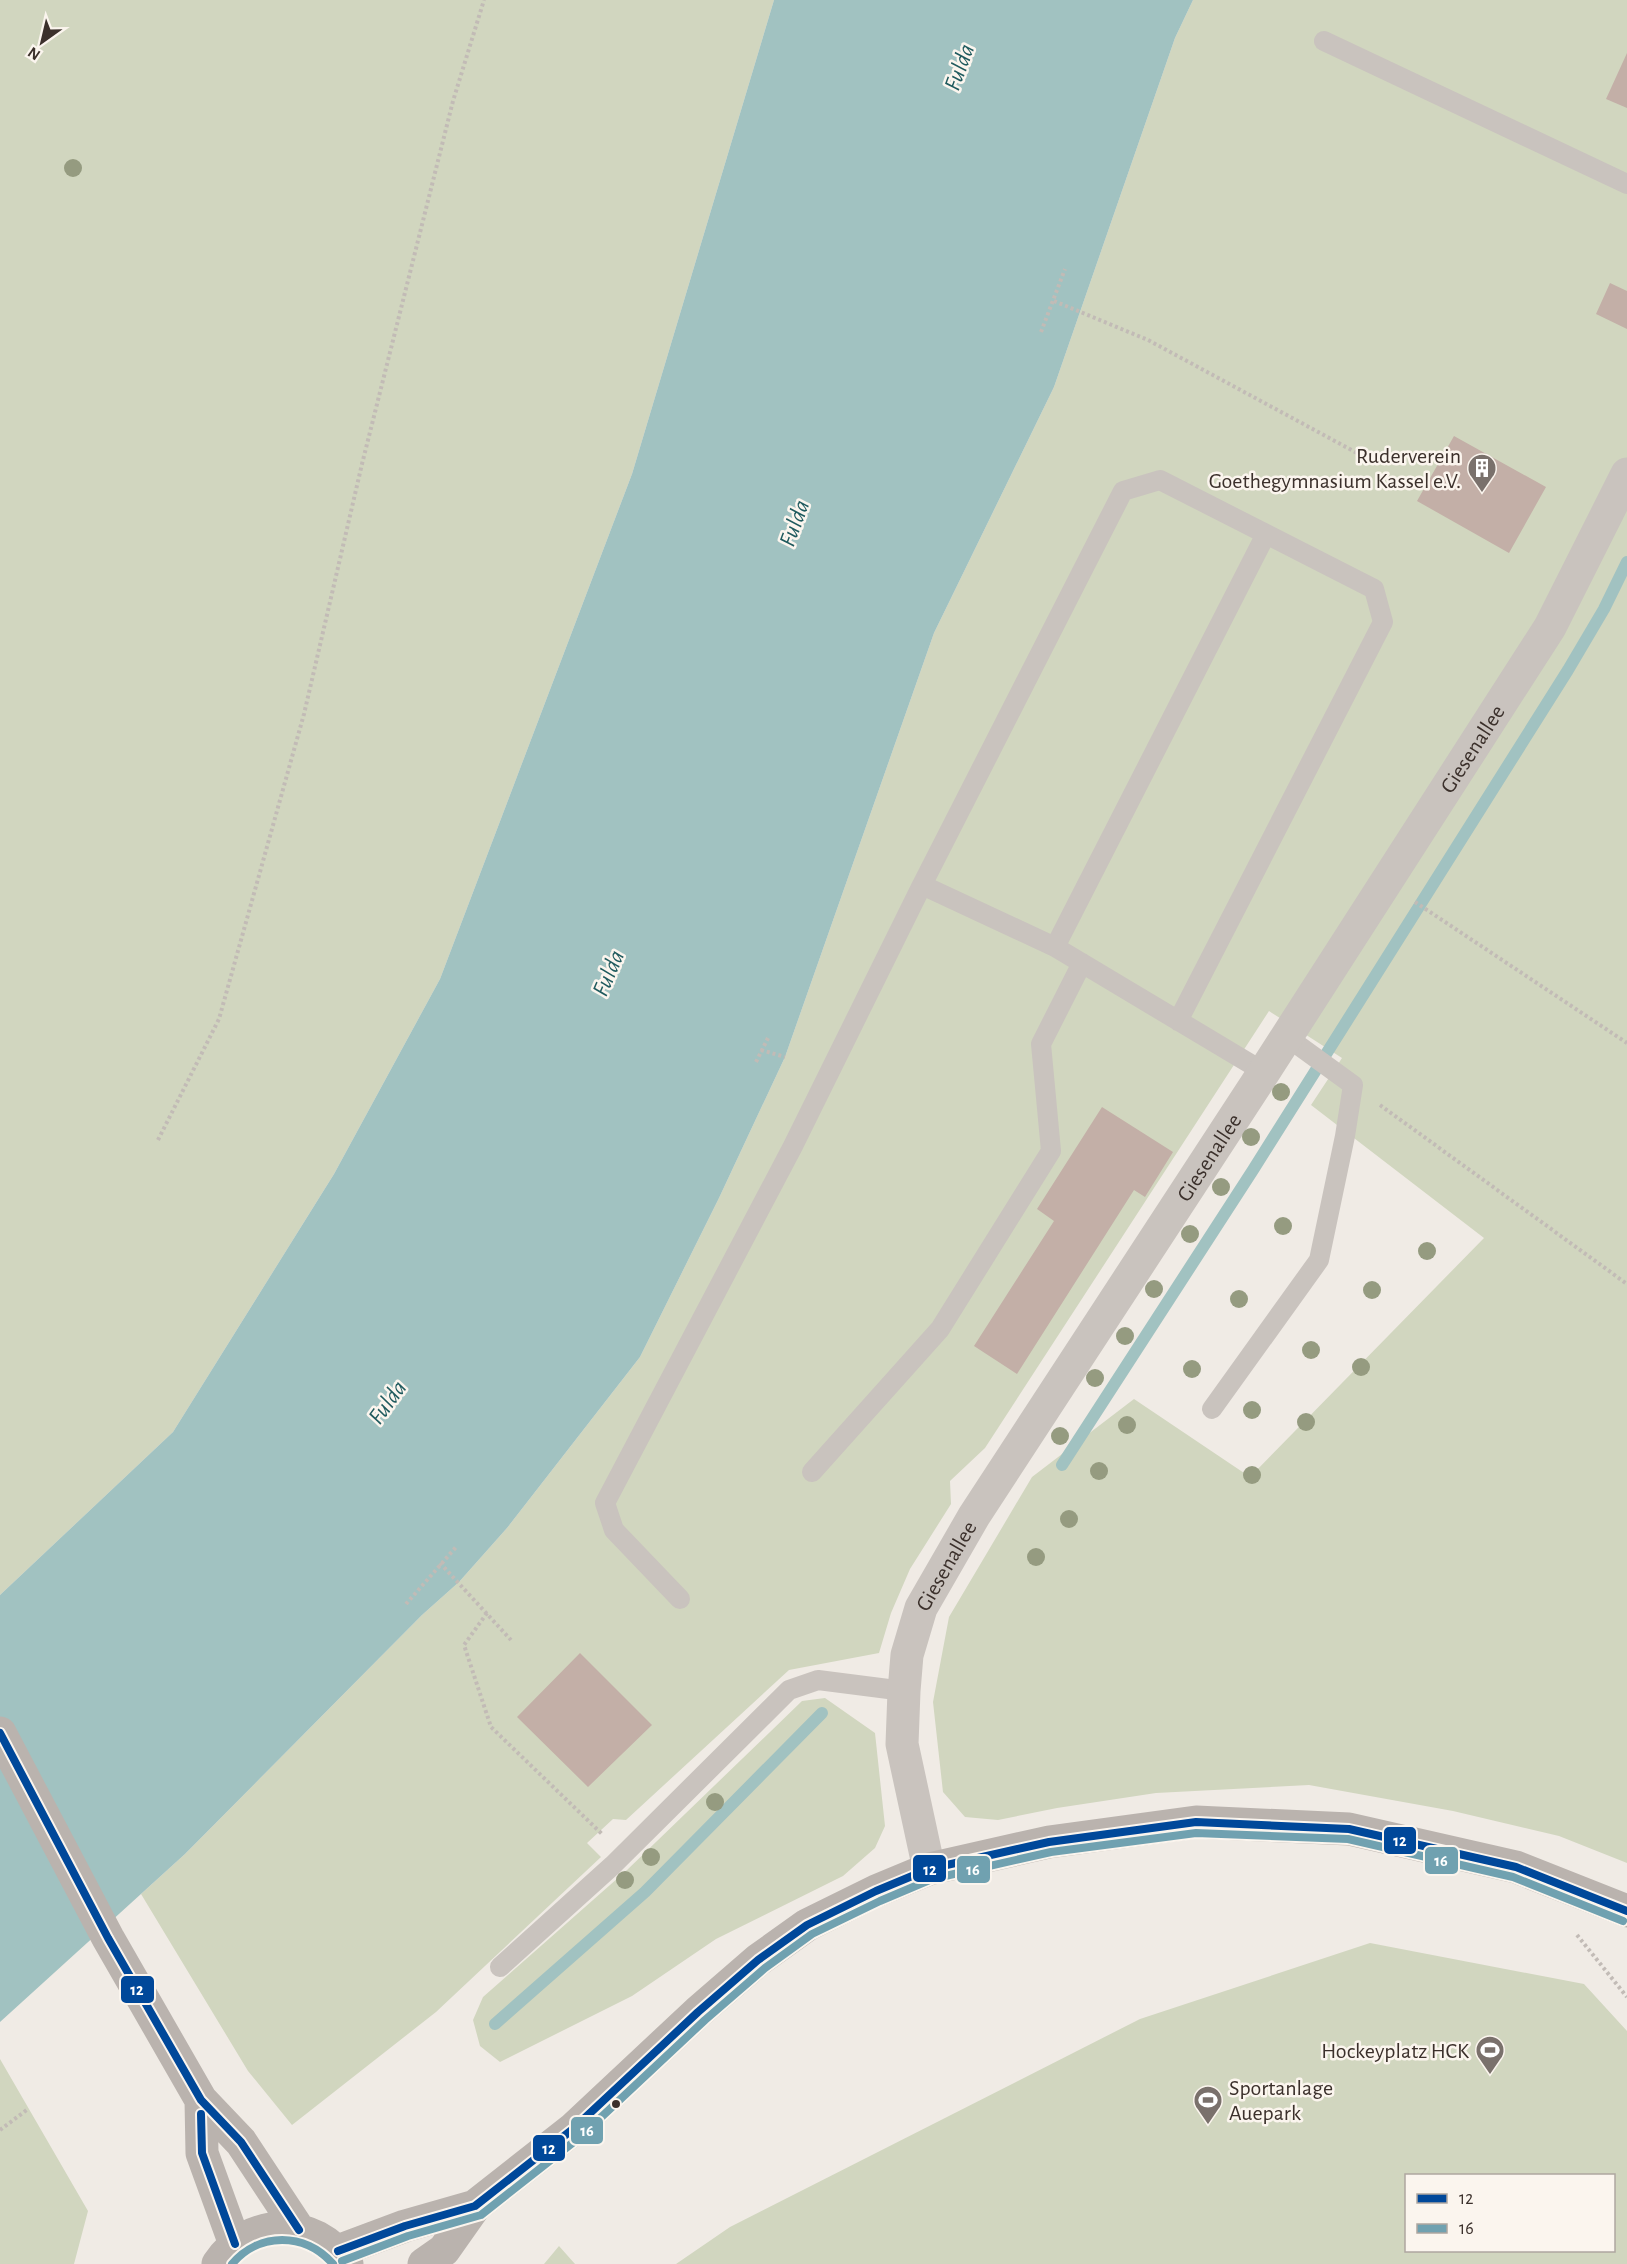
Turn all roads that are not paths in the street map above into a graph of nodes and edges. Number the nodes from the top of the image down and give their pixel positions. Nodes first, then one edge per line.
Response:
1 (1324, 41) dead end
2 (1627, 184) edge
3 (1627, 474) edge
4 (1266, 534) junction
5 (922, 885) junction
6 (1055, 947) junction
7 (1082, 963) junction
8 (1178, 1021) junction
9 (1296, 1044) junction
10 (1264, 1072) junction
11 (1212, 1409) dead end
12 (813, 1472) dead end
13 (680, 1599) dead end
14 (904, 1691) junction
15 (0, 1733) edge
16 (929, 1869) junction
17 (1627, 1911) edge
18 (500, 1967) dead end
19 (201, 2100) junction
20 (475, 2206) junction
21 (299, 2230) junction
22 (226, 2254) edge
23 (343, 2258) edge
24 (424, 2264) edge

1 - 2 lane
3 - 9 street, Giesenallee
4 - 5 lane
4 - 6 lane
4 - 8 lane
5 - 6 lane
5 - 13 lane
6 - 7 lane
7 - 8 lane
7 - 12 lane
8 - 10 lane
9 - 10 street, Giesenallee
9 - 11 lane
10 - 14 street, Giesenallee
14 - 16 street, Giesenallee
14 - 18 lane
15 - 19 street
16 - 17 street
16 - 20 street
19 - 21 street
19 - 22 street
20 - 23 street
20 - 24 street
21 - 22 street
21 - 23 street

